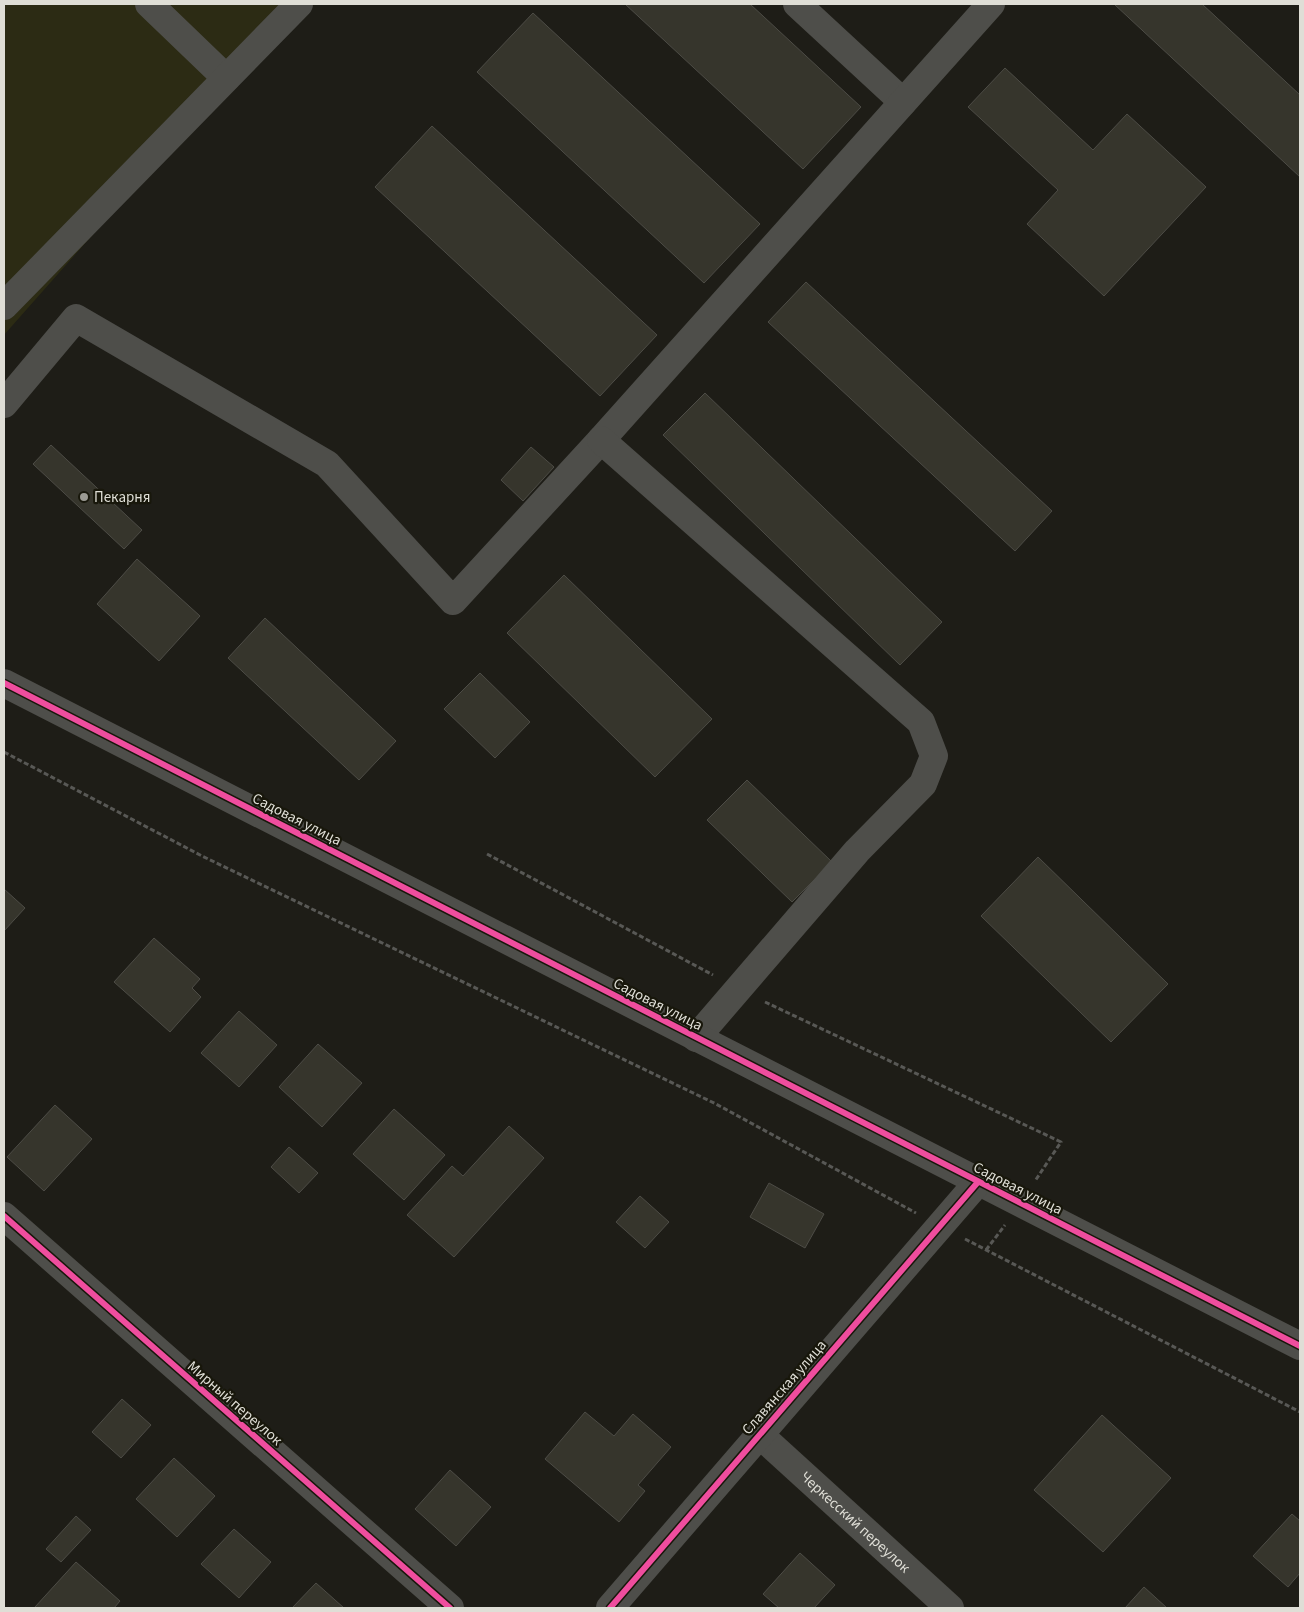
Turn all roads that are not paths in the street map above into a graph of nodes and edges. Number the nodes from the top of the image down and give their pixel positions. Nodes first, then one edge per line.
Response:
1 (150, 4) edge
2 (299, 4) edge
3 (797, 4) edge
4 (991, 4) edge
5 (226, 78) junction
6 (903, 102) junction
7 (4, 306) edge
8 (4, 404) edge
9 (601, 440) junction
10 (4, 683) edge
11 (696, 1038) junction
12 (978, 1182) junction
13 (4, 1216) edge
14 (1300, 1346) edge
15 (760, 1434) junction
16 (450, 1608) edge
17 (610, 1608) edge
18 (950, 1608) edge

1 - 5 street
2 - 5 street
3 - 6 street
4 - 6 street
5 - 7 street
6 - 9 street
8 - 9 street
9 - 11 street
10 - 11 street, Садовая улица
11 - 12 street, Садовая улица
12 - 14 street, Садовая улица
12 - 15 street, Славянская улица
13 - 16 street, Мирный переулок
15 - 17 street, Славянская улица
15 - 18 street, Черкесский переулок

